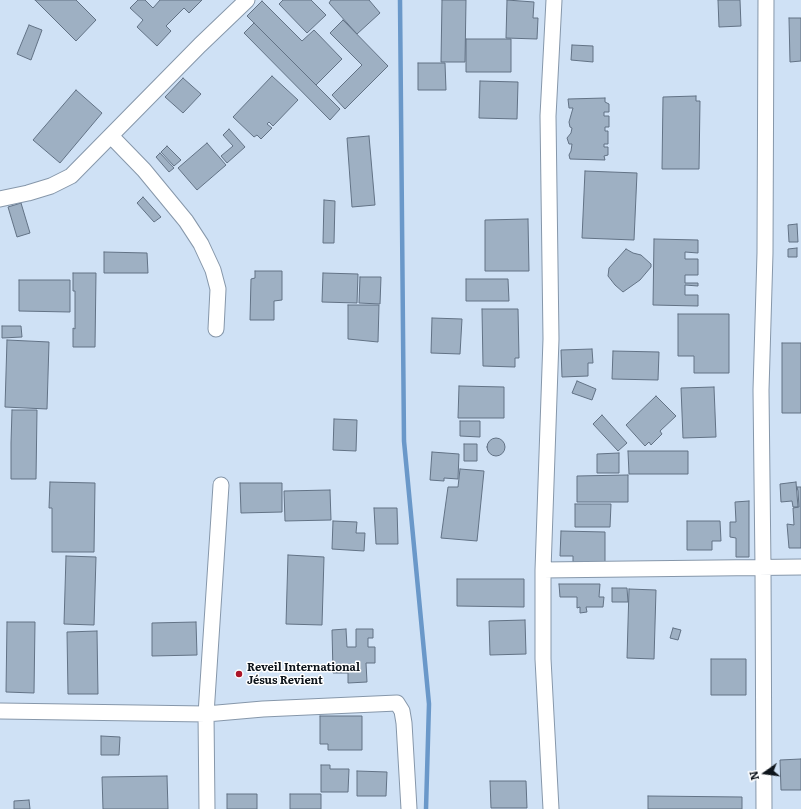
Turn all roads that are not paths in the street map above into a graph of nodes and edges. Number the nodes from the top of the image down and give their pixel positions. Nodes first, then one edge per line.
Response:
1 (247, 0) edge
2 (554, 0) edge
3 (766, 0) edge
4 (111, 136) junction
5 (0, 199) edge
6 (216, 329) dead end
7 (221, 485) dead end
8 (801, 567) edge
9 (763, 568) junction
10 (544, 570) junction
11 (0, 711) edge
12 (206, 714) junction
13 (207, 809) edge
14 (409, 809) edge
15 (551, 809) edge
16 (764, 809) edge

1 - 4 street
2 - 10 street
3 - 9 street
4 - 5 street
4 - 6 street
7 - 12 street
8 - 9 street
9 - 10 street
9 - 16 street
10 - 15 street
11 - 12 street
12 - 13 street
12 - 14 street

